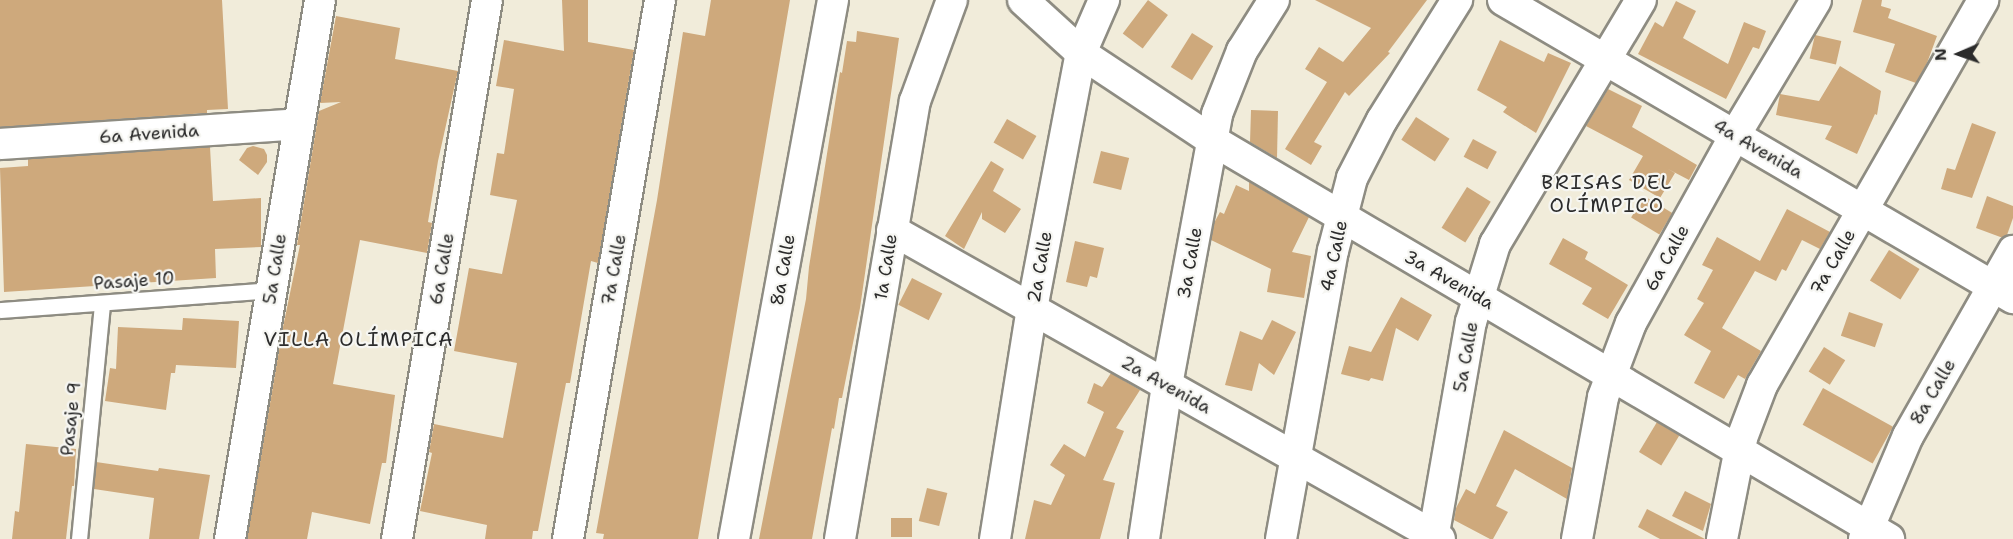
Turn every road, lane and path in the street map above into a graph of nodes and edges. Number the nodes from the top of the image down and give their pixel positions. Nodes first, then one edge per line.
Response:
1 (320, 0) edge
2 (487, 0) edge
3 (660, 0) edge
4 (833, 0) edge
5 (952, 0) edge
6 (1023, 0) edge
7 (1104, 0) edge
8 (1274, 0) edge
9 (1457, 0) edge
10 (1503, 0) edge
11 (1641, 0) edge
12 (1816, 0) edge
13 (1983, 0) edge
14 (1081, 53) junction
15 (1605, 60) junction
16 (298, 124) junction
17 (1735, 135) junction
18 (1212, 140) junction
19 (0, 144) edge
20 (1863, 210) junction
21 (1342, 217) junction
22 (892, 230) junction
23 (2013, 251) edge
24 (272, 290) junction
25 (2003, 292) edge
26 (1479, 297) junction
27 (102, 303) junction
28 (1032, 309) junction
29 (0, 310) edge
30 (1611, 375) junction
31 (1167, 385) junction
32 (1740, 451) junction
33 (1296, 458) junction
34 (1874, 535) edge
35 (1436, 538) edge
36 (79, 539) edge
37 (230, 539) edge
38 (396, 539) edge
39 (568, 539) edge
40 (734, 539) edge
41 (840, 539) edge
42 (995, 539) edge
43 (1144, 539) edge
44 (1281, 539) edge
45 (1577, 539) edge
46 (1722, 539) edge

1 - 16 street, 5a Calle
2 - 38 street, 6a Calle
3 - 39 street, 7a Calle
4 - 40 street, 8a Calle
5 - 22 street, 1a Calle
6 - 14 street, 3a Avenida
7 - 14 street, 2a Calle
8 - 18 street, 3a Calle
9 - 21 street, 4a Calle
10 - 15 street, 4a Avenida
11 - 15 street, 5a Calle
12 - 17 street, 6a Calle
13 - 20 street, 7a Calle
14 - 18 street, 3a Avenida
14 - 28 street, 2a Calle
15 - 17 street, 4a Avenida
15 - 26 street, 5a Calle
16 - 19 street, 6a Avenida
16 - 24 street, 5a Calle
17 - 20 street, 4a Avenida
17 - 30 street, 6a Calle
18 - 21 street, 3a Avenida
18 - 31 street, 3a Calle
20 - 25 street, 4a Avenida
20 - 32 street, 7a Calle
21 - 26 street, 3a Avenida
21 - 33 street, 4a Calle
22 - 28 street, 2a Avenida
22 - 41 street, 1a Calle
23 - 25 street, 8a Calle
24 - 27 lane, Pasaje 10
24 - 37 street, 5a Calle
25 - 34 street, 8a Calle
26 - 30 street, 3a Avenida
26 - 35 street, 5a Calle
27 - 29 lane, Pasaje 10
27 - 36 lane, Pasaje 9
28 - 31 street, 2a Avenida
28 - 42 street, 2a Calle
30 - 32 street, 3a Avenida
30 - 45 street, 6a Calle
31 - 33 street, 2a Avenida
31 - 43 street, 3a Calle
32 - 34 street, 3a Avenida
32 - 46 street, 7a Calle
33 - 35 street, 2a Avenida
33 - 44 street, 4a Calle

